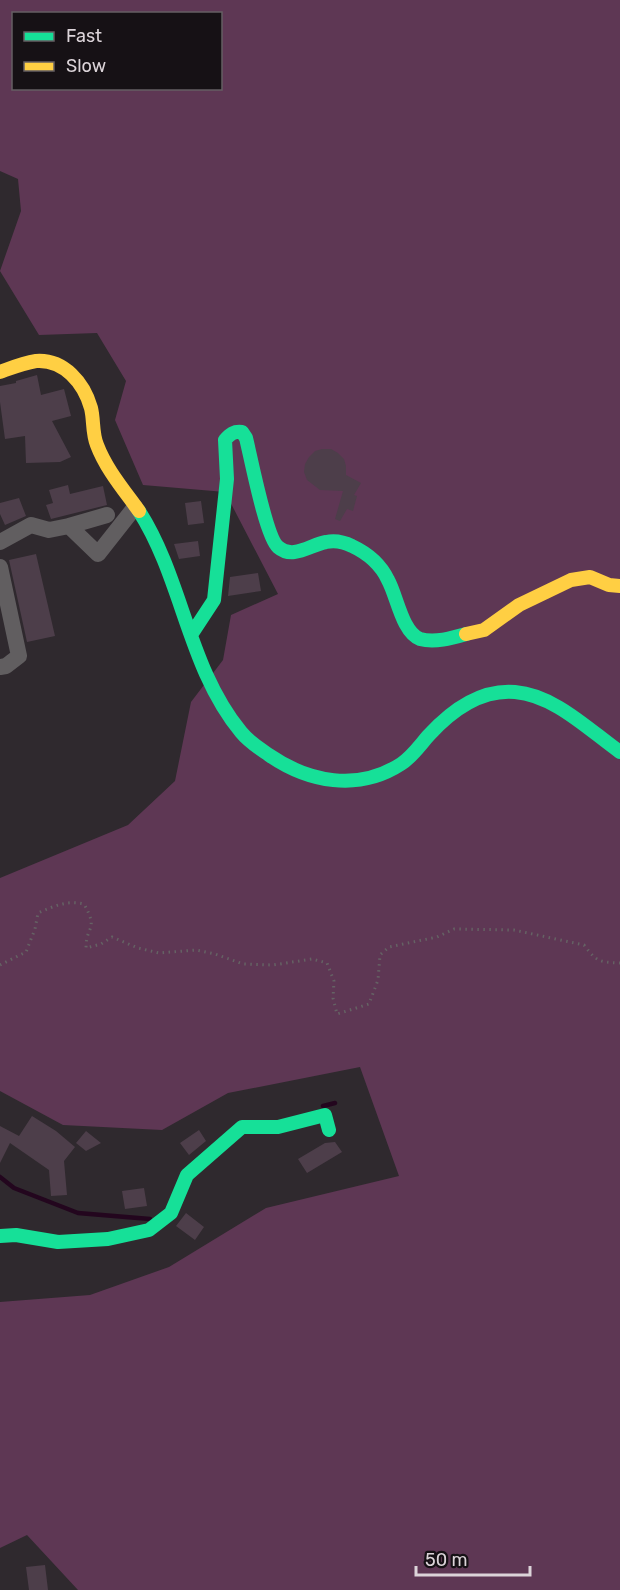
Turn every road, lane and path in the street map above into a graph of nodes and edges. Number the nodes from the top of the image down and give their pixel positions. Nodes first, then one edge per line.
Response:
1 (0, 372) edge
2 (135, 507) junction
3 (107, 515) dead end
4 (69, 526) junction
5 (0, 542) edge
6 (0, 567) edge
7 (620, 586) edge
8 (191, 635) junction
9 (0, 667) edge
10 (620, 752) edge
11 (620, 963) edge
12 (0, 965) edge
13 (329, 1130) dead end
14 (0, 1236) edge

1 - 2 street
2 - 4 street
2 - 8 street
3 - 4 street
4 - 5 street
6 - 9 street
7 - 8 street
8 - 10 street
11 - 12 path
13 - 14 street

